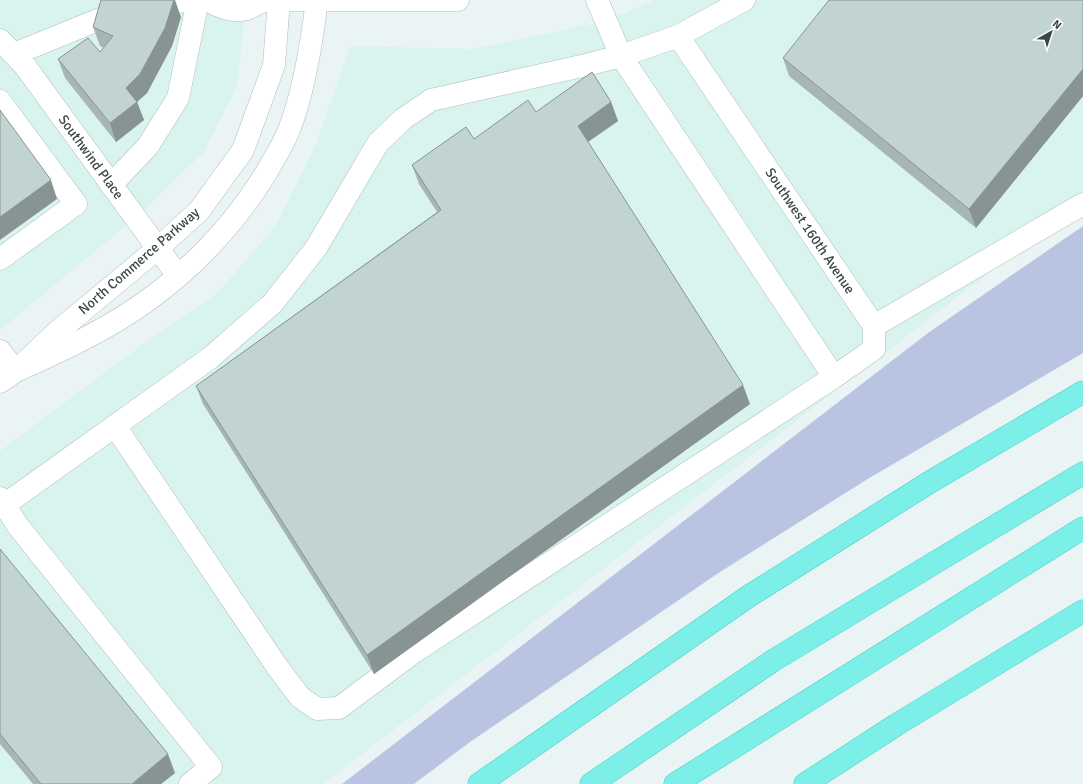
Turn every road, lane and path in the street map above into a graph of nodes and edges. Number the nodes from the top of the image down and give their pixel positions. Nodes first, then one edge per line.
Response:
1 (188, 0) edge
2 (198, 0) edge
3 (208, 0) edge
4 (265, 0) edge
5 (270, 0) edge
6 (279, 0) edge
7 (286, 0) edge
8 (317, 0) edge
9 (458, 0) edge
10 (597, 0) edge
11 (744, 0) edge
12 (152, 8) edge
13 (108, 16) edge
14 (678, 36) junction
15 (7, 47) edge
16 (621, 56) junction
17 (0, 101) edge
18 (111, 185) junction
19 (1083, 204) edge
20 (157, 248) junction
21 (0, 259) edge
22 (178, 276) junction
23 (874, 326) junction
24 (0, 352) edge
25 (8, 376) edge
26 (834, 377) junction
27 (1083, 392) edge
28 (115, 426) junction
29 (1083, 473) edge
30 (1, 504) edge
31 (1083, 528) edge
32 (1083, 611) edge
33 (190, 784) edge
34 (479, 784) edge
35 (591, 784) edge
36 (675, 784) edge
37 (805, 784) edge

1 - 12 street
2 - 18 street
3 - 4 street
4 - 5 street
6 - 20 street, North Commerce Parkway
7 - 8 street
8 - 9 street
8 - 22 street, North Commerce Parkway
10 - 16 street
11 - 14 street
13 - 15 street
14 - 16 street
14 - 23 street, Southwest 160th Avenue
15 - 18 street, Southwind Place
16 - 26 street
16 - 28 street
17 - 21 street
18 - 20 street, Southwind Place
19 - 23 street
20 - 22 street, Southwind Place
20 - 25 street, North Commerce Parkway
22 - 25 street, North Commerce Parkway
23 - 26 street
24 - 25 street
26 - 28 street
27 - 34 highway
28 - 30 street
29 - 35 highway
30 - 33 street
31 - 36 highway
32 - 37 highway

